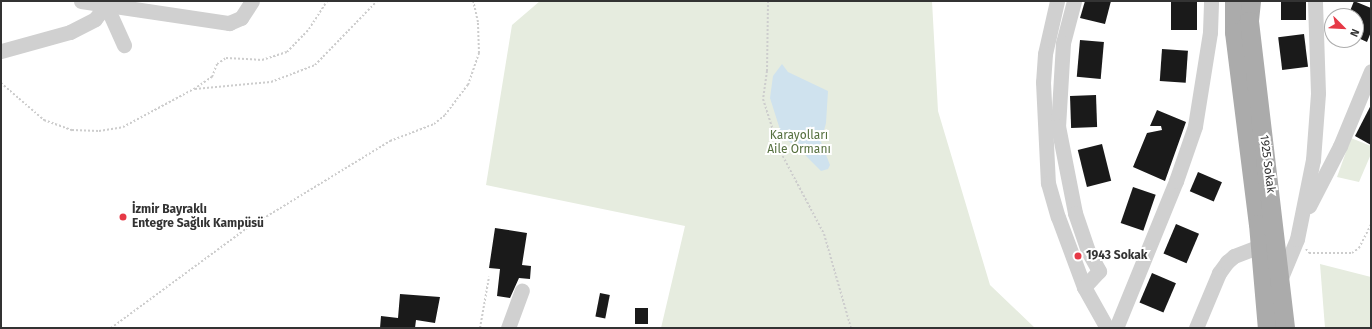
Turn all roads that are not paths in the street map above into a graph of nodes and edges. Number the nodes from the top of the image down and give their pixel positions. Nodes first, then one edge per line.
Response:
1 (81, 1) edge
2 (252, 1) edge
3 (1057, 1) edge
4 (1074, 1) edge
5 (1211, 1) edge
6 (1234, 1) edge
7 (1251, 1) edge
8 (1315, 1) edge
9 (106, 5) junction
10 (124, 45) dead end
11 (1, 51) edge
12 (1371, 71) edge
13 (1303, 216) junction
14 (1260, 246) junction
15 (1280, 280) junction
16 (1084, 287) junction
17 (522, 290) dead end
18 (508, 328) edge
19 (1107, 328) edge
20 (1116, 328) edge
21 (1196, 328) edge
22 (1267, 328) edge
23 (1285, 328) edge

1 - 9 street
2 - 9 street
3 - 16 street
4 - 16 street
5 - 20 street
6 - 14 main road, 1925 Sokak
7 - 15 main road, 1925 Sokak
8 - 13 street
9 - 10 street
9 - 11 street
12 - 13 street
13 - 15 street
14 - 21 street
14 - 22 main road, 1925 Sokak
15 - 23 main road, 1925 Sokak
16 - 19 street
17 - 18 street

